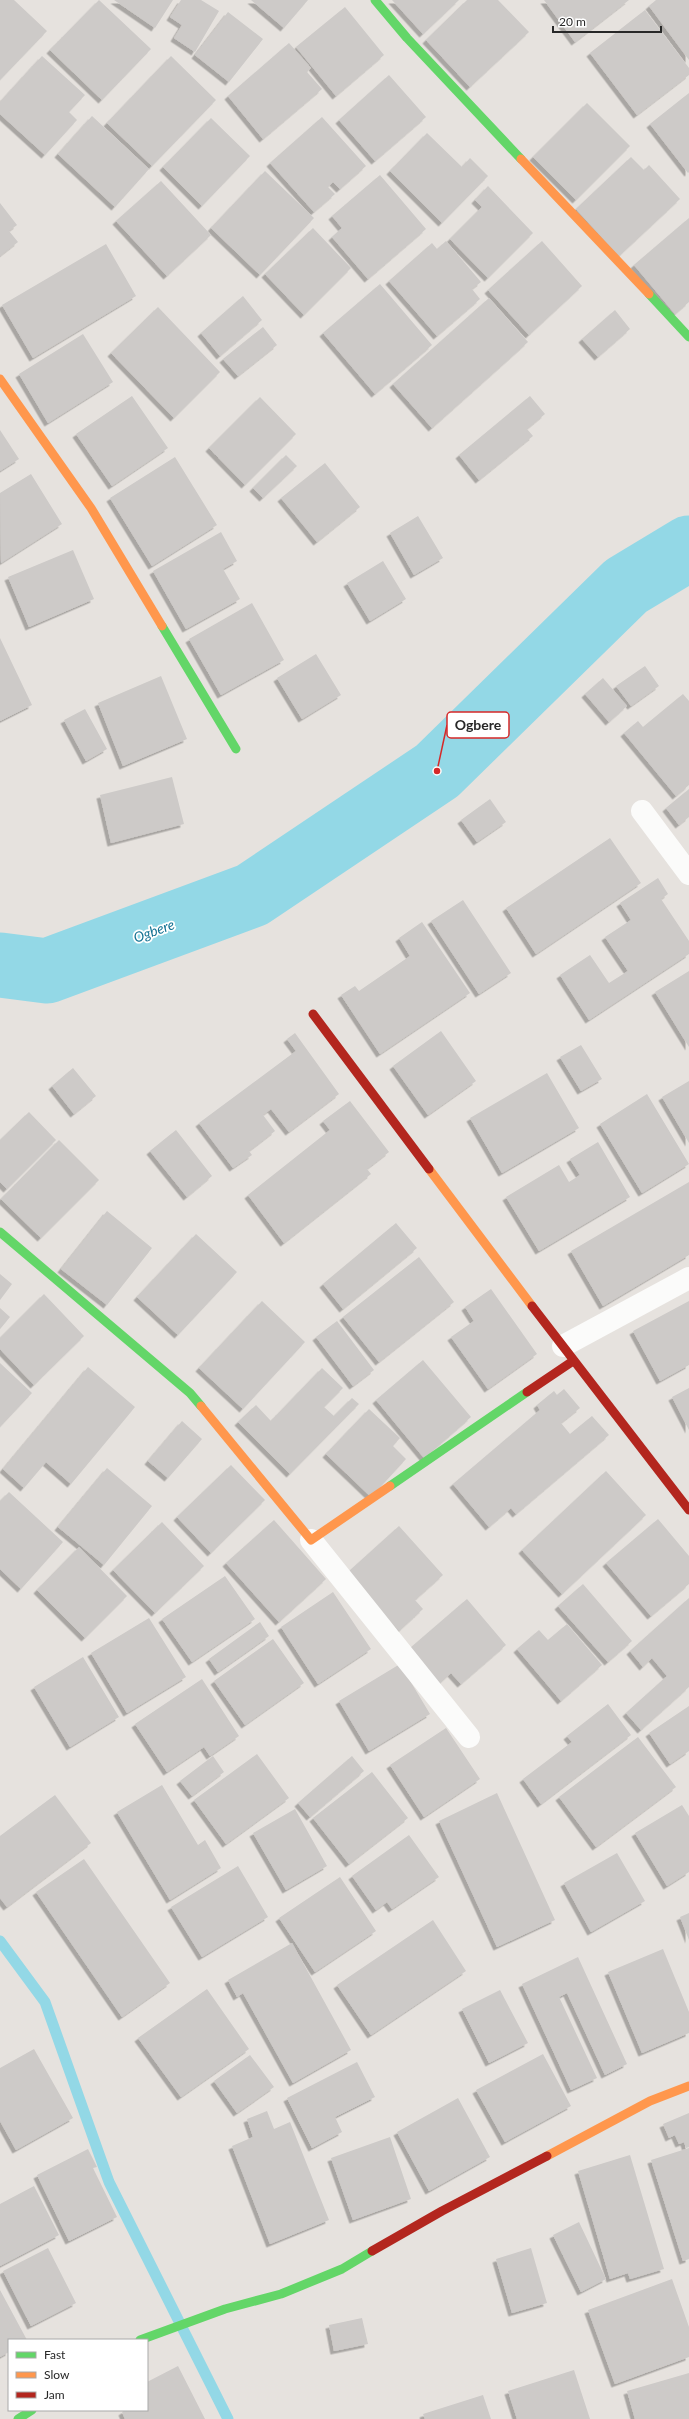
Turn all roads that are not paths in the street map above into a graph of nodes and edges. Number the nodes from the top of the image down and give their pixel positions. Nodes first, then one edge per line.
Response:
1 (375, 0) edge
2 (689, 337) edge
3 (0, 379) edge
4 (236, 749) dead end
5 (642, 811) dead end
6 (689, 874) edge
7 (312, 1014) dead end
8 (0, 1232) edge
9 (689, 1278) edge
10 (568, 1354) junction
11 (689, 1510) edge
12 (311, 1540) junction
13 (469, 1737) dead end
14 (689, 2086) edge
15 (143, 2339) edge
16 (30, 2411) edge
17 (18, 2419) edge

1 - 2 street
3 - 4 street
5 - 6 street
7 - 10 street
8 - 12 street
9 - 10 street
10 - 11 street
10 - 12 street
12 - 13 street
14 - 15 street
16 - 17 street

